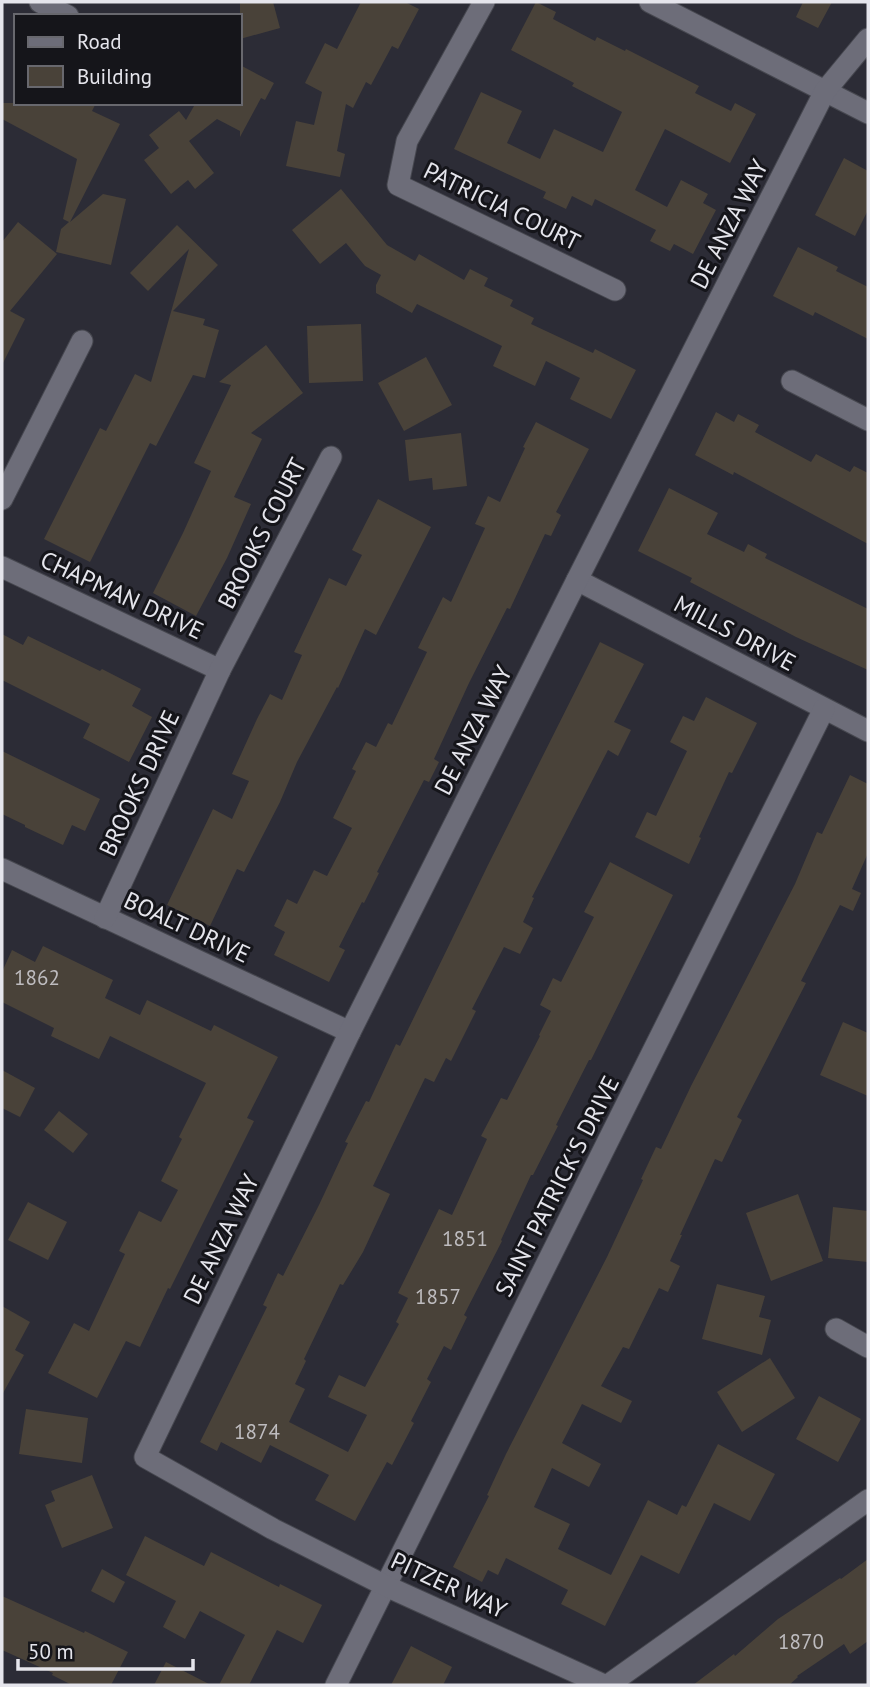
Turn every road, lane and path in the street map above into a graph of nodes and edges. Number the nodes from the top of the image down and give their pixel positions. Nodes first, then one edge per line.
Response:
1 (40, 2) edge
2 (484, 2) edge
3 (650, 2) edge
4 (64, 14) edge
5 (868, 39) edge
6 (825, 91) junction
7 (868, 113) edge
8 (615, 290) dead end
9 (82, 341) dead end
10 (792, 381) dead end
11 (868, 420) edge
12 (331, 457) dead end
13 (2, 499) edge
14 (2, 567) edge
15 (577, 580) junction
16 (220, 670) junction
17 (824, 709) junction
18 (868, 731) edge
19 (2, 869) edge
20 (105, 918) junction
21 (351, 1032) junction
22 (836, 1329) dead end
23 (868, 1347) edge
24 (145, 1457) joint
25 (868, 1500) edge
26 (386, 1586) junction
27 (336, 1685) edge
28 (606, 1685) edge

1 - 4 street
2 - 8 street, PATRICIA COURT
3 - 6 street
5 - 6 street, DE ANZA WAY
6 - 7 street
6 - 15 street, DE ANZA WAY
9 - 13 street
10 - 11 street
12 - 16 street, BROOKS COURT
14 - 16 street, CHAPMAN DRIVE
15 - 17 street, MILLS DRIVE
15 - 21 street, DE ANZA WAY
16 - 20 street, BROOKS DRIVE
17 - 18 street, MILLS DRIVE
17 - 26 street, SAINT PATRICK'S DRIVE
19 - 20 street, BOALT DRIVE
20 - 21 street, BOALT DRIVE
21 - 24 street, DE ANZA WAY
22 - 23 street
24 - 26 street, PITZER WAY
25 - 28 street, PITZER WAY
26 - 27 street, SAINT PATRICK'S DRIVE
26 - 28 street, PITZER WAY

